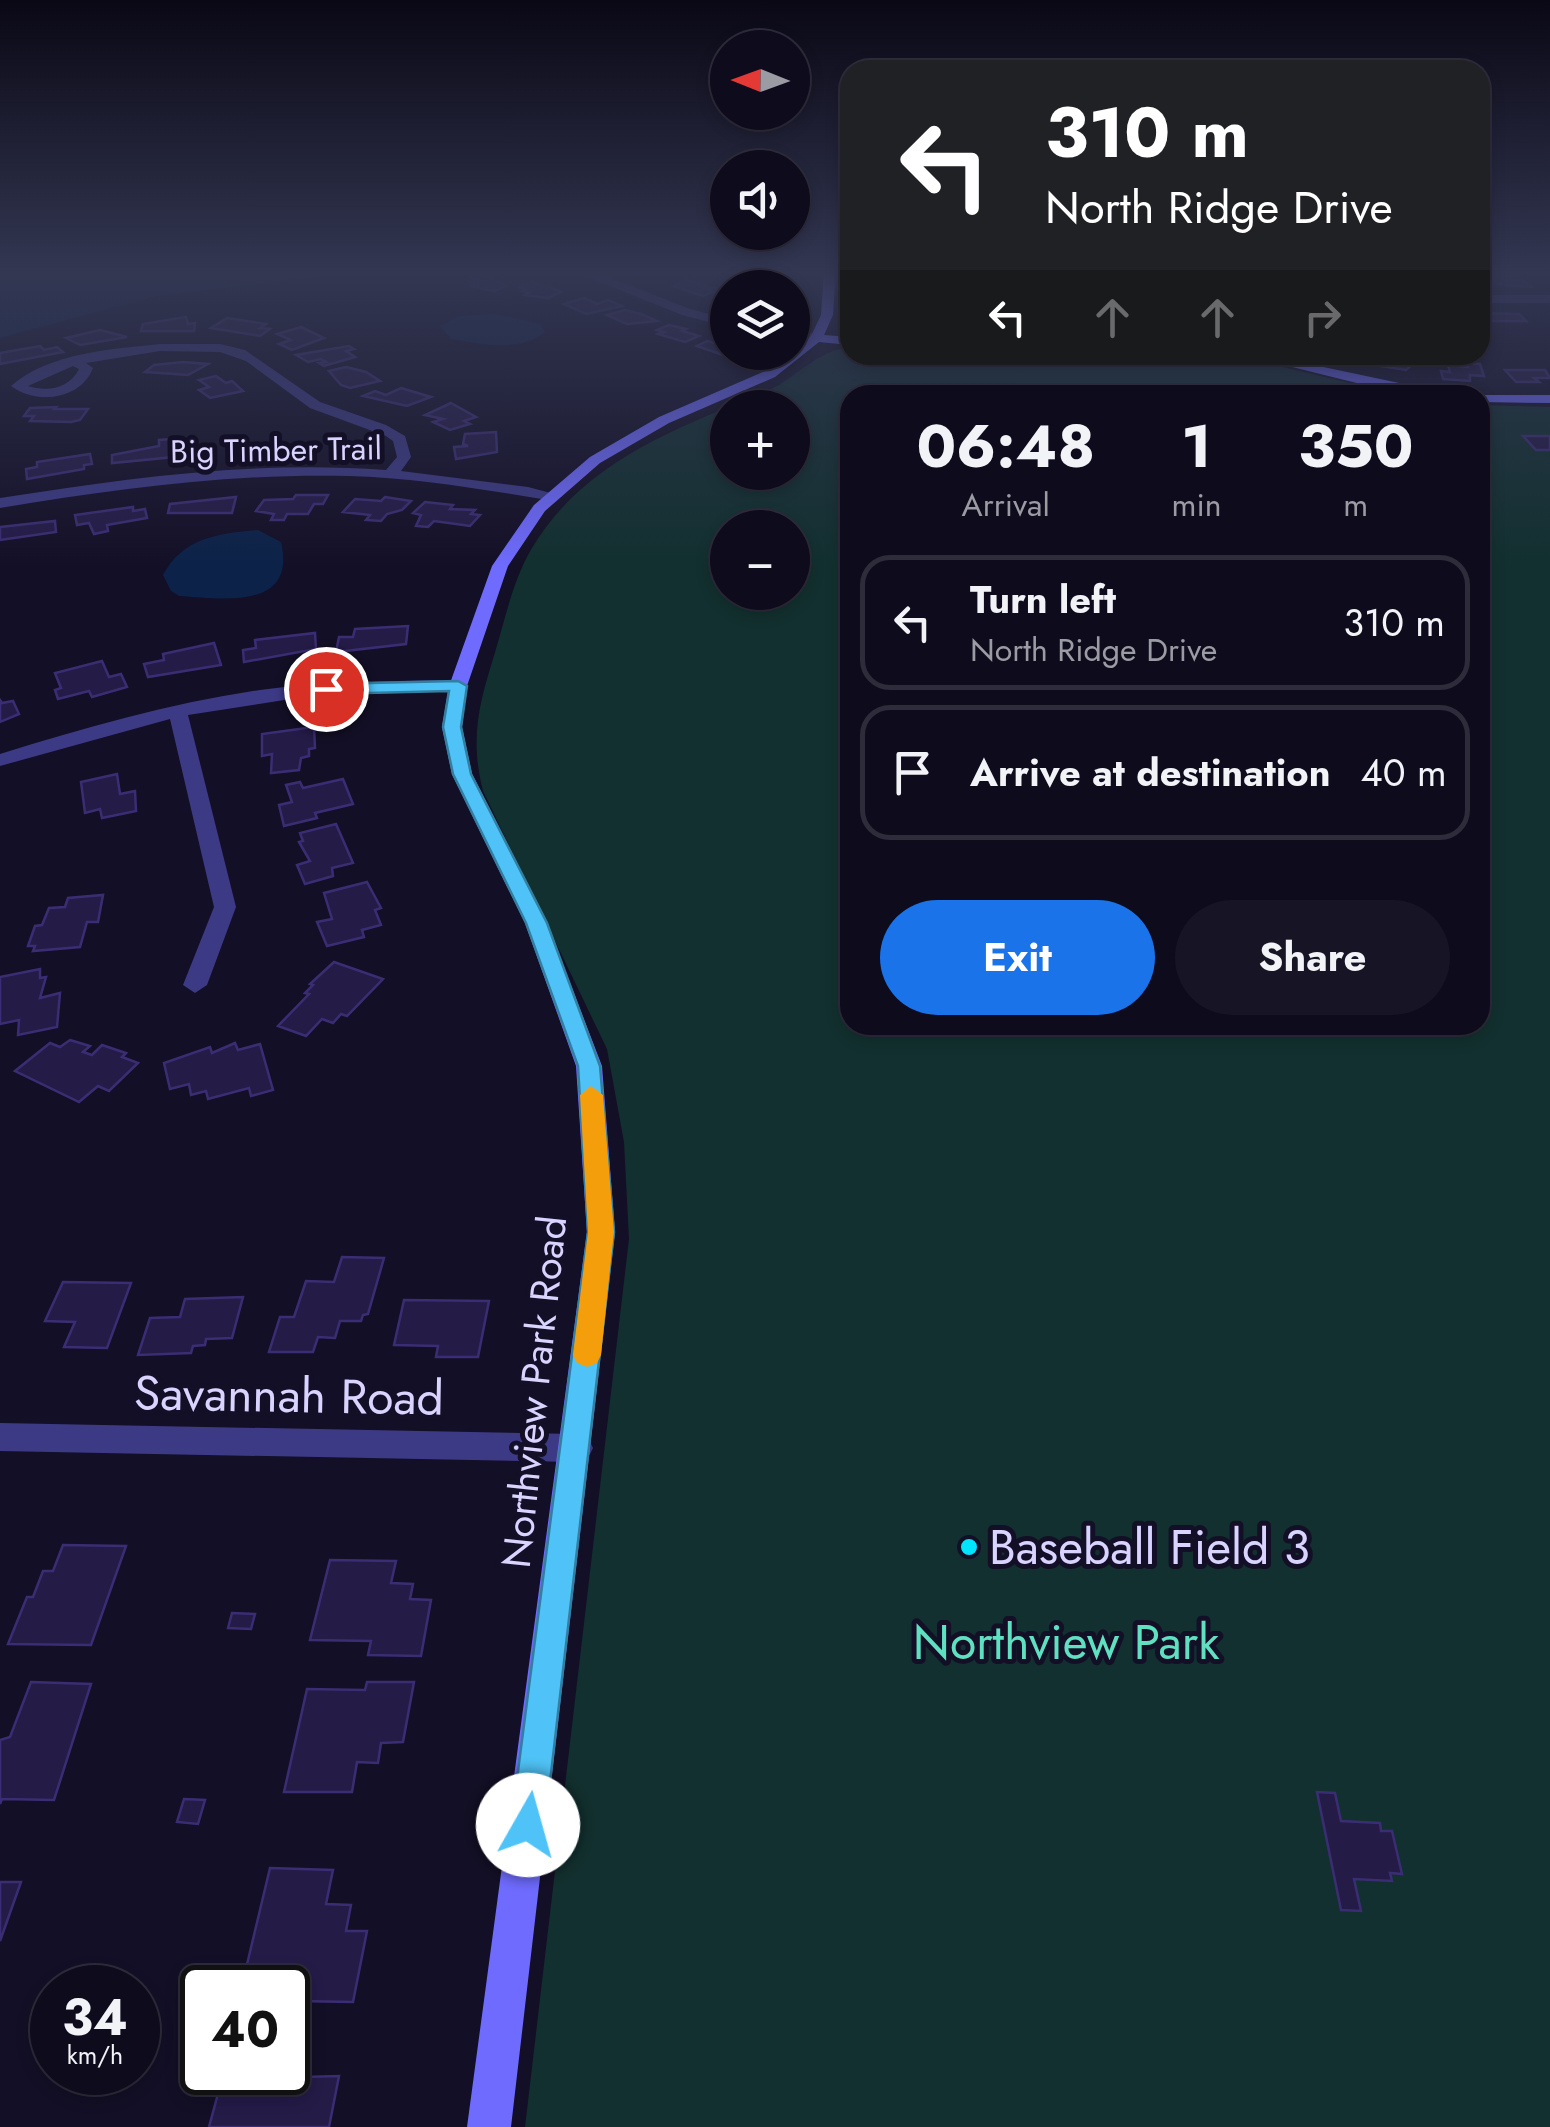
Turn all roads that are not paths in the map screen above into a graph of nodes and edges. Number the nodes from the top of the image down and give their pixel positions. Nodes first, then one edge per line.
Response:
1 (261, 369) edge
2 (776, 369) edge
3 (1311, 369) edge
4 (1379, 385) edge
5 (1490, 398) edge
6 (1550, 399) edge
7 (390, 474) junction
8 (554, 496) junction
9 (0, 503) edge
10 (458, 686) junction
11 (178, 711) junction
12 (0, 760) edge
13 (194, 985) dead end
14 (0, 1437) edge
15 (576, 1448) junction
16 (489, 2127) edge

1 - 7 street
2 - 8 street, Northview Park Road
3 - 4 street
5 - 6 street
7 - 8 street, Big Timber Trail
7 - 9 street, Big Timber Trail
8 - 10 street, Northview Park Road
10 - 11 street
10 - 15 street, Northview Park Road
11 - 12 street
11 - 13 street
14 - 15 street, Savannah Road
15 - 16 street, Northview Park Road

